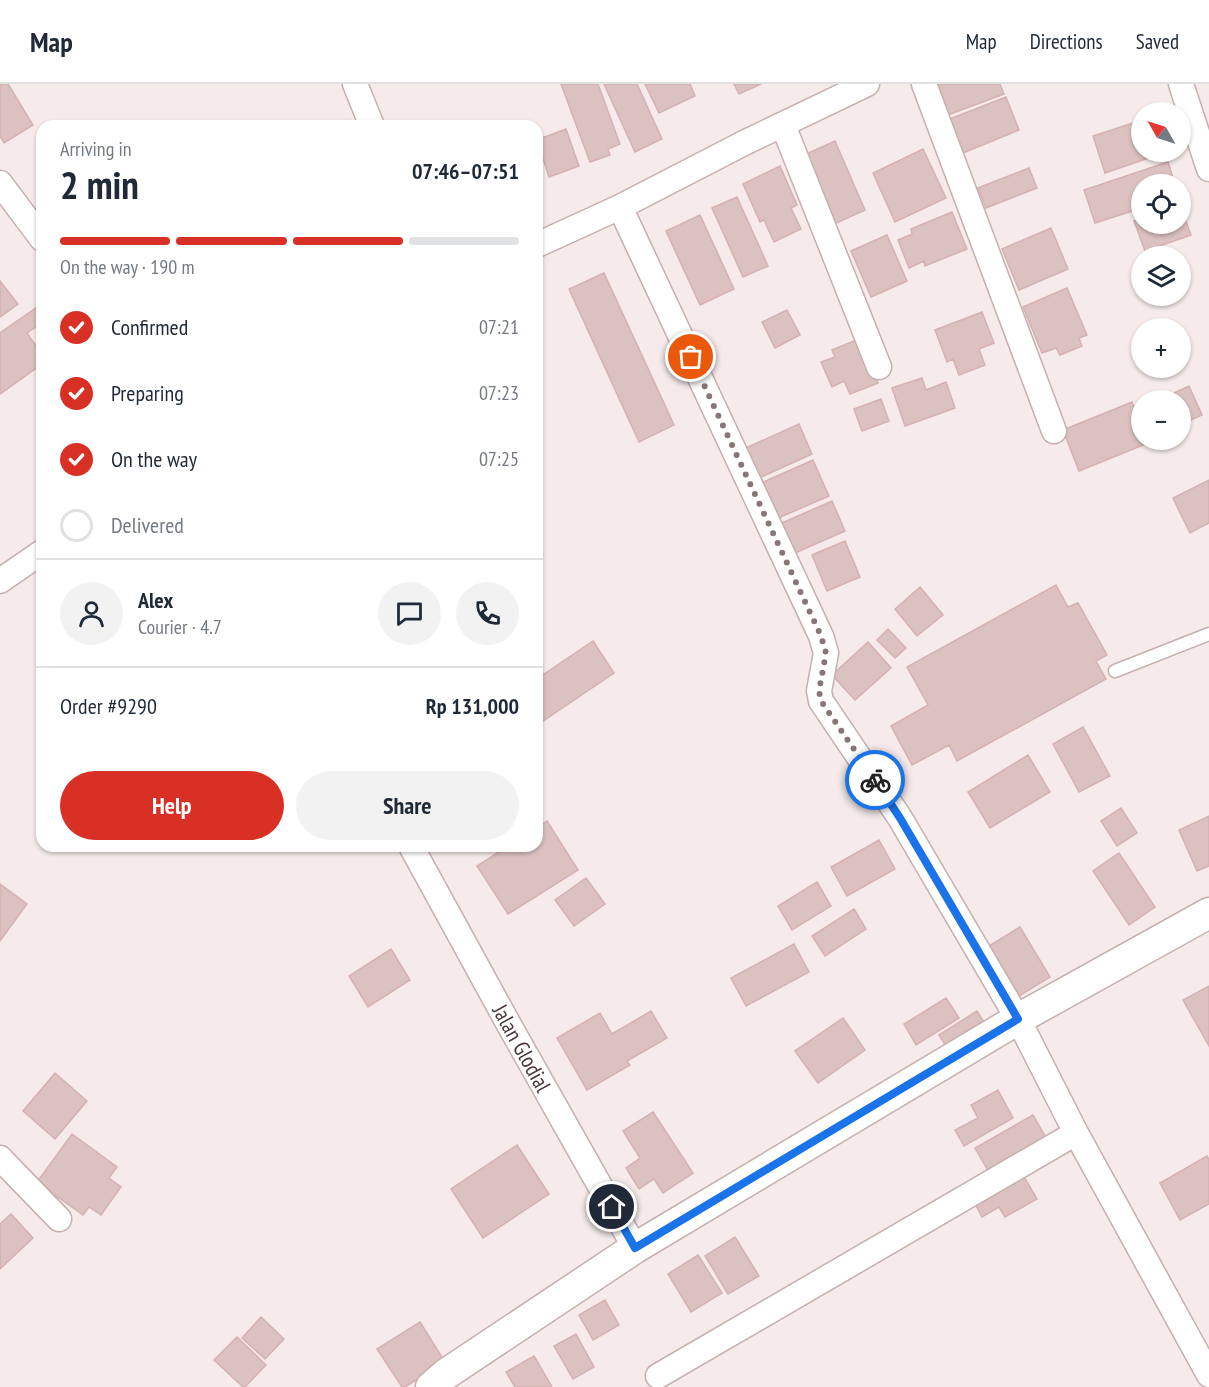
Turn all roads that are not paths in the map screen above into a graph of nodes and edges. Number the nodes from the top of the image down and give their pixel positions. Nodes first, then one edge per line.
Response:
1 (355, 84) edge
2 (867, 84) edge
3 (924, 84) edge
4 (1181, 84) edge
5 (829, 92) edge
6 (370, 120) edge
7 (783, 124) junction
8 (1209, 169) edge
9 (0, 183) edge
10 (620, 207) junction
11 (36, 231) edge
12 (543, 242) edge
13 (879, 367) dead end
14 (1054, 431) dead end
15 (36, 555) edge
16 (3, 572) edge
17 (1209, 634) edge
18 (1116, 671) dead end
19 (414, 852) edge
20 (1209, 913) edge
21 (1018, 1019) junction
22 (1076, 1134) junction
23 (0, 1158) edge
24 (59, 1219) dead end
25 (635, 1248) junction
26 (658, 1376) dead end
27 (1209, 1376) edge
28 (431, 1387) edge
29 (1192, 1387) edge

1 - 6 street
2 - 5 street
3 - 14 street
4 - 8 street
5 - 7 street
7 - 10 street
7 - 13 street
9 - 11 street
10 - 12 street
10 - 21 street
15 - 16 street
17 - 18 lane
19 - 25 street, Jalan Glodial
20 - 21 street
21 - 22 street
21 - 25 street
22 - 26 street
22 - 27 street
23 - 24 street
25 - 28 street
27 - 29 street

